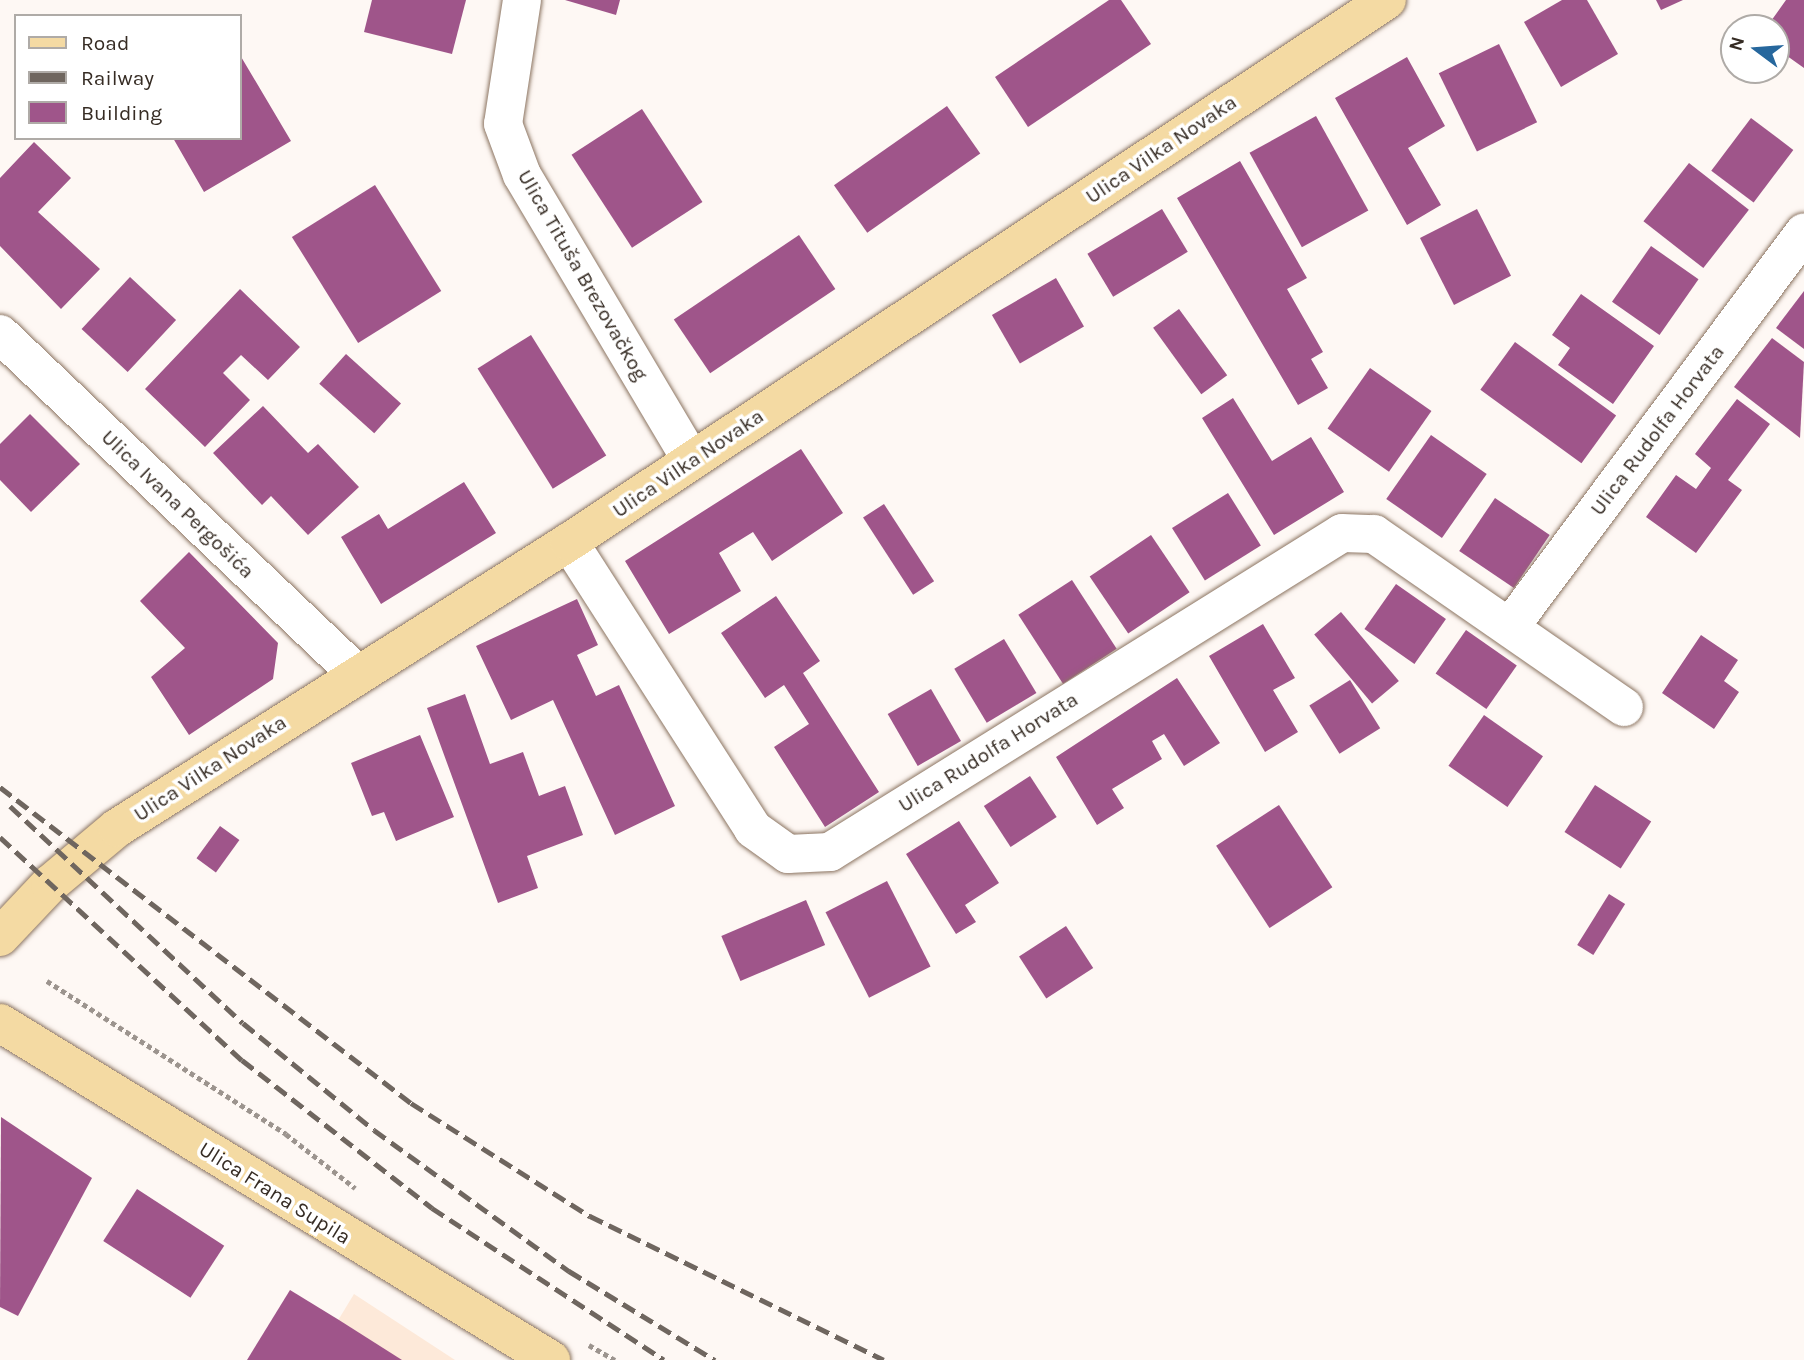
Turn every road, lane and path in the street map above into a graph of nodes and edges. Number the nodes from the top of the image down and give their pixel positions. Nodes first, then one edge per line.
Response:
1 (522, 0) edge
2 (1370, 5) edge
3 (1804, 232) edge
4 (0, 334) edge
5 (691, 460) junction
6 (569, 542) junction
7 (1510, 627) junction
8 (357, 674) junction
9 (1625, 707) dead end
10 (0, 937) edge
11 (47, 981) dead end
12 (0, 1023) edge
13 (361, 1192) dead end
14 (566, 1350) edge
15 (615, 1360) edge

1 - 5 street, Ulica Tituša Brezovačkog
2 - 5 main road, Ulica Vilka Novaka
3 - 7 street, Ulica Rudolfa Horvata
4 - 8 street, Ulica Ivana Pergošića
5 - 6 main road, Ulica Vilka Novaka
6 - 7 street, Ulica Rudolfa Horvata
6 - 8 main road, Ulica Vilka Novaka
7 - 9 street, Ulica Rudolfa Horvata
8 - 10 main road, Ulica Vilka Novaka
11 - 13 path
12 - 14 main road, Ulica Frana Supila
14 - 15 path

